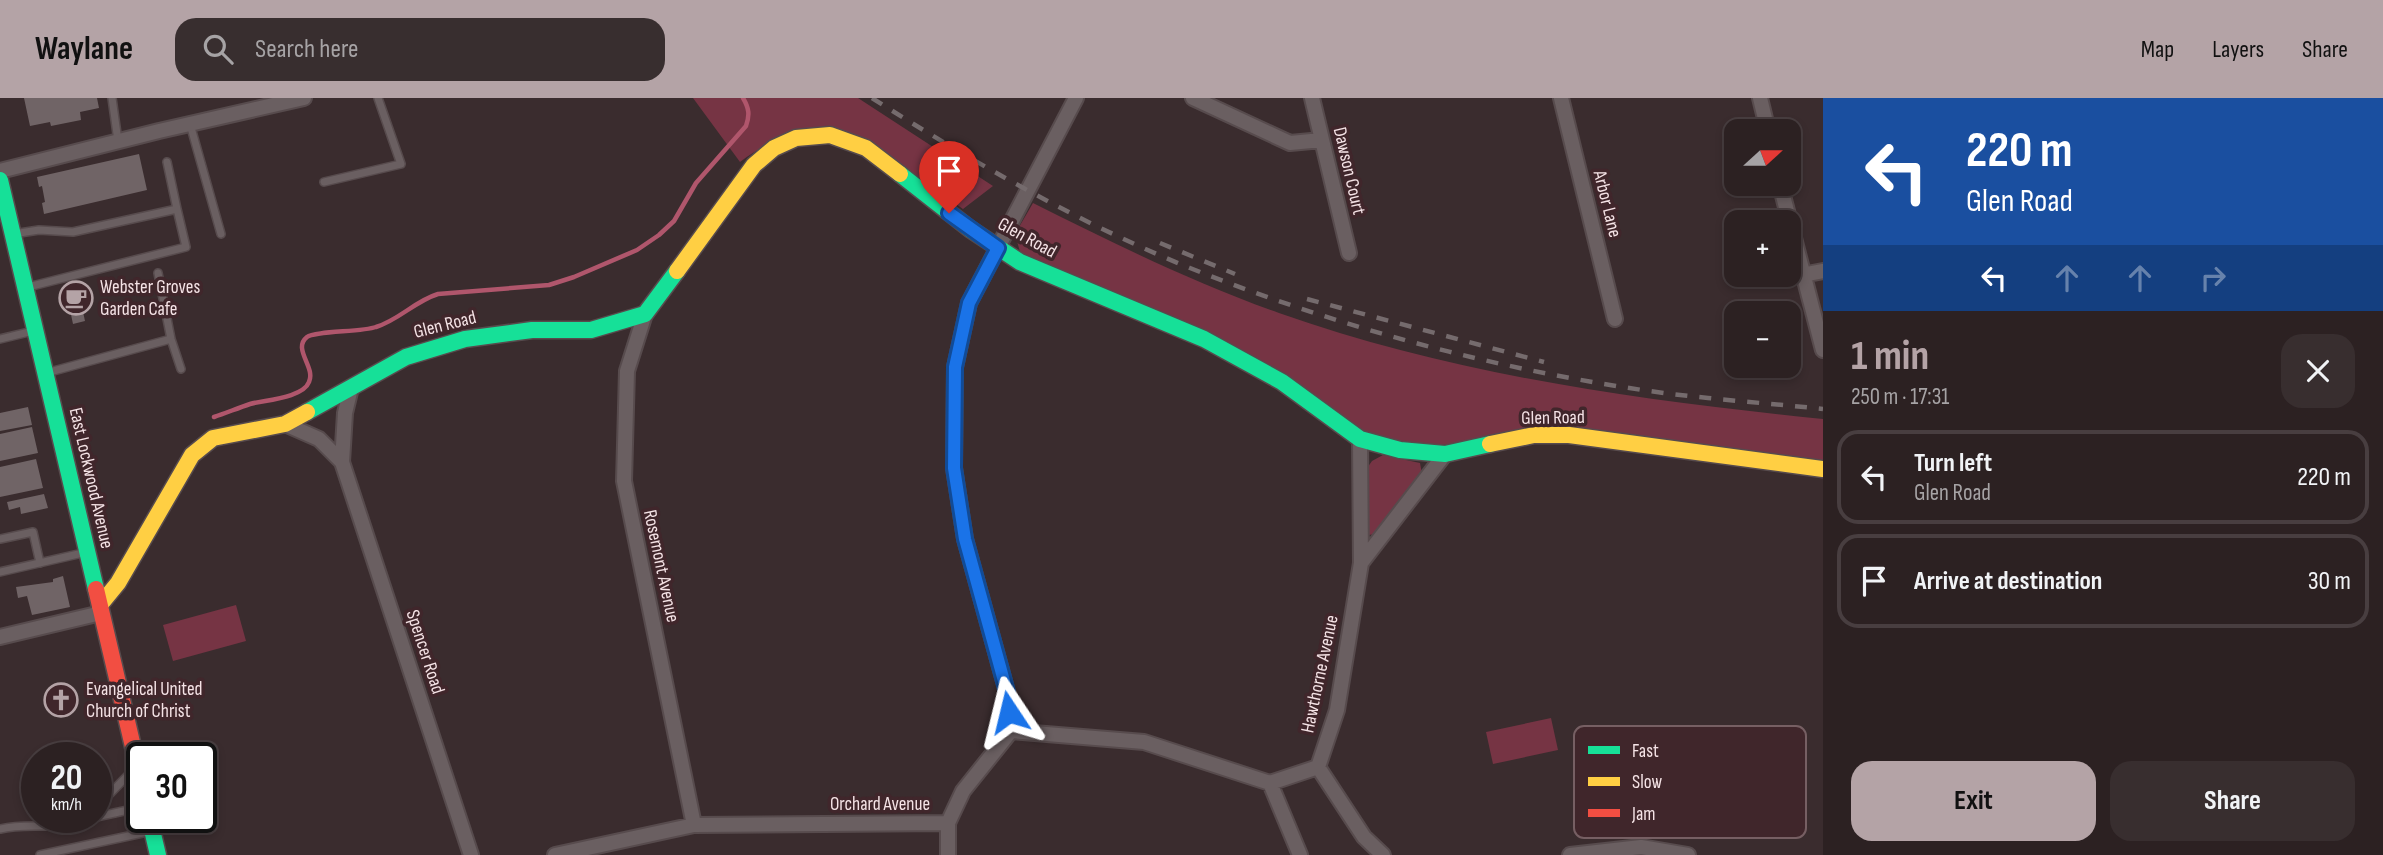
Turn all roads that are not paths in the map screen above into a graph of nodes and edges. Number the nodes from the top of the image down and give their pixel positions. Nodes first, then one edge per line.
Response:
1 (111, 98) edge
2 (304, 98) edge
3 (378, 98) edge
4 (1076, 98) edge
5 (1193, 98) edge
6 (1312, 98) edge
7 (1561, 98) edge
8 (1760, 98) edge
9 (1765, 119) edge
10 (190, 124) junction
11 (1322, 140) junction
12 (118, 141) junction
13 (167, 162) dead end
14 (0, 172) edge
15 (0, 180) edge
16 (324, 183) dead end
17 (1783, 196) edge
18 (3, 206) edge
19 (177, 209) junction
20 (220, 234) dead end
21 (6, 236) edge
22 (998, 248) junction
23 (1349, 253) dead end
24 (1823, 271) edge
25 (158, 273) dead end
26 (1802, 275) junction
27 (25, 288) junction
28 (645, 314) junction
29 (1615, 319) dead end
30 (35, 331) junction
31 (0, 339) edge
32 (171, 339) junction
33 (1823, 350) edge
34 (181, 369) dead end
35 (45, 373) junction
36 (351, 388) junction
37 (285, 424) junction
38 (1360, 439) junction
39 (1445, 454) junction
40 (342, 462) junction
41 (1823, 469) edge
42 (0, 539) edge
43 (87, 552) junction
44 (40, 563) junction
45 (1361, 563) junction
46 (0, 572) edge
47 (100, 609) junction
48 (0, 638) edge
49 (1011, 731) junction
50 (131, 742) edge
51 (1318, 767) junction
52 (126, 777) edge
53 (1270, 783) junction
54 (112, 792) edge
55 (948, 823) junction
56 (694, 824) junction
57 (21, 825) edge
58 (0, 829) edge
59 (126, 831) edge
60 (153, 833) edge
61 (40, 855) edge
62 (158, 855) edge
63 (471, 855) edge
64 (555, 855) edge
65 (948, 855) edge
66 (1300, 855) edge
67 (1383, 855) edge
68 (1570, 855) edge
69 (1688, 855) edge

1 - 12 lane
2 - 10 street
3 - 16 lane
4 - 22 street
5 - 11 street
6 - 11 street, Dawson Court
7 - 29 street, Arbor Lane
8 - 9 street
10 - 12 street
10 - 20 lane
11 - 23 street, Dawson Court
12 - 14 street
13 - 19 lane
15 - 18 street, East Lockwood Avenue
17 - 26 street
18 - 21 street, East Lockwood Avenue
19 - 21 lane
19 - 27 lane
21 - 27 street, East Lockwood Avenue
22 - 28 street, Glen Road
22 - 38 street, Glen Road
22 - 49 street
24 - 26 street
25 - 32 lane
26 - 33 street
27 - 30 street, East Lockwood Avenue
28 - 36 street, Glen Road
28 - 56 street, Rosemont Avenue
30 - 31 lane
30 - 35 street, East Lockwood Avenue
32 - 34 lane
32 - 35 lane
35 - 43 street, East Lockwood Avenue
36 - 37 street, Glen Road
36 - 40 street, Spencer Road
37 - 40 street, Spencer Road
37 - 47 street, Glen Road
38 - 39 street, Glen Road
38 - 45 street, Hawthorne Avenue
39 - 41 street, Glen Road
39 - 45 street, Hawthorne Avenue
40 - 63 street, Spencer Road
42 - 44 lane
43 - 44 lane
43 - 47 street, East Lockwood Avenue
44 - 46 lane
45 - 51 street, Hawthorne Avenue
47 - 48 street
47 - 50 street, East Lockwood Avenue
49 - 53 street
49 - 55 street, Orchard Avenue
51 - 53 street
51 - 67 street
52 - 54 lane
53 - 66 street
55 - 56 street, Orchard Avenue
55 - 65 street
56 - 64 street, Orchard Avenue
57 - 58 lane
59 - 61 lane
60 - 62 street
68 - 69 street

